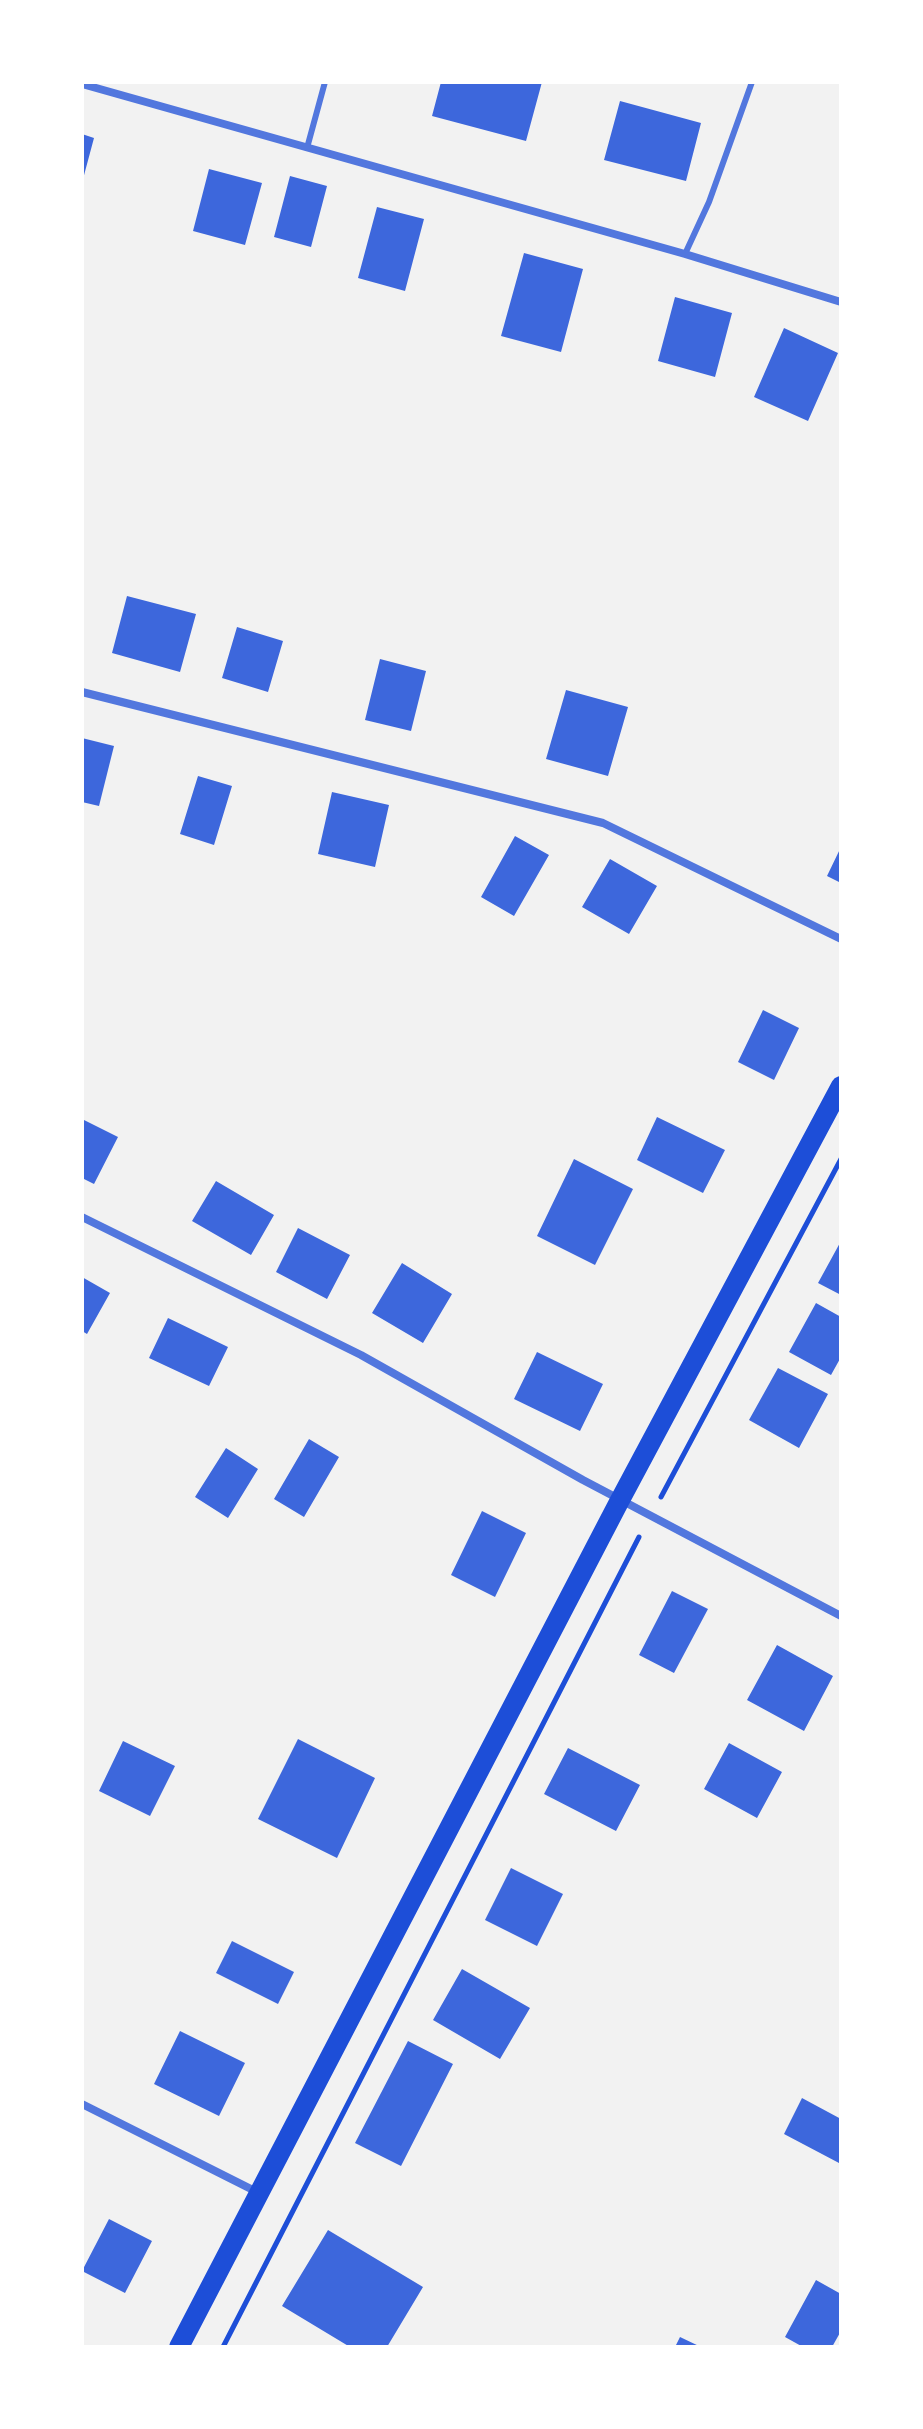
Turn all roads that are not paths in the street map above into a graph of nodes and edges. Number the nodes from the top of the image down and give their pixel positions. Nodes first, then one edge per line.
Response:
1 (325, 82) edge
2 (752, 82) edge
3 (82, 84) edge
4 (307, 148) junction
5 (685, 254) junction
6 (841, 302) edge
7 (82, 692) edge
8 (841, 939) edge
9 (841, 1086) edge
10 (82, 1217) edge
11 (620, 1500) junction
12 (841, 1616) edge
13 (82, 2104) edge
14 (260, 2193) junction
15 (179, 2347) edge

1 - 4 lane
2 - 5 lane
3 - 4 street
4 - 5 street
5 - 6 street
7 - 8 street
9 - 11 main road
10 - 11 street
11 - 12 street
11 - 14 main road
13 - 14 street
14 - 15 main road

